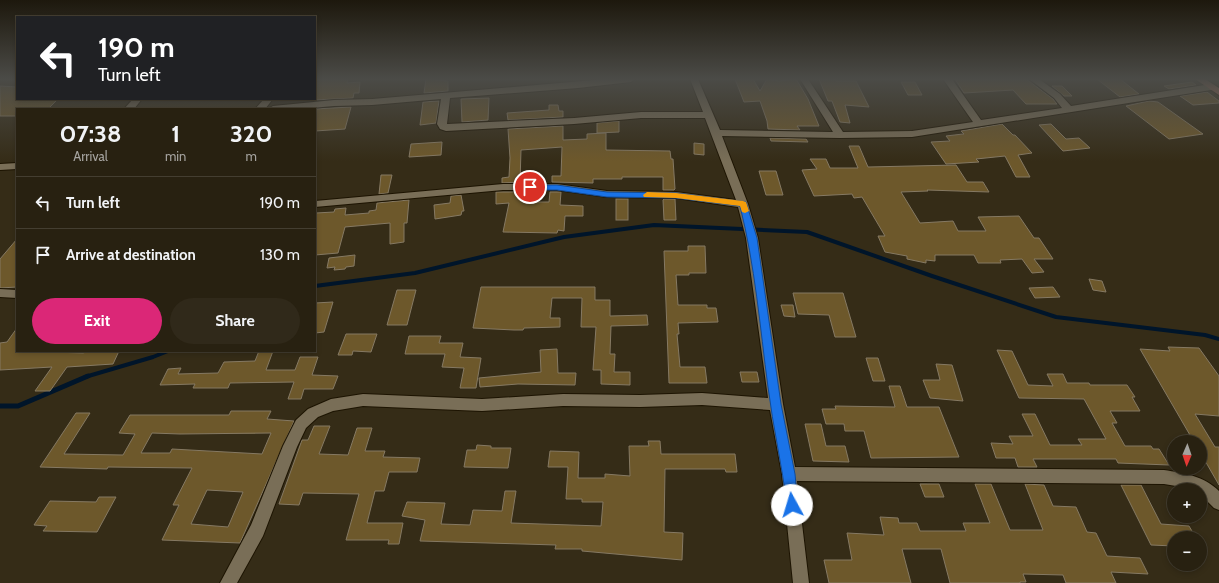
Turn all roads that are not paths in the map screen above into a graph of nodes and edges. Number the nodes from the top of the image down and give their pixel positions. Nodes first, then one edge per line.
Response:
1 (308, 106) edge
2 (444, 106) edge
3 (705, 106) edge
4 (821, 106) edge
5 (967, 106) edge
6 (1066, 106) edge
7 (1097, 106) edge
8 (285, 108) edge
9 (1069, 110) junction
10 (708, 115) junction
11 (980, 124) junction
12 (717, 133) junction
13 (840, 135) junction
14 (16, 166) edge
15 (0, 167) edge
16 (316, 204) edge
17 (743, 204) junction
18 (0, 293) edge
19 (16, 294) edge
20 (776, 404) junction
21 (789, 474) junction
22 (1219, 503) edge
23 (228, 583) edge
24 (801, 583) edge

1 - 8 street
2 - 10 street
3 - 10 street
4 - 13 street
5 - 11 street
6 - 9 street
7 - 9 street
9 - 11 street
10 - 12 street
11 - 13 street
12 - 13 street
12 - 17 street
14 - 15 street
16 - 17 street
17 - 20 street
18 - 19 street
20 - 21 street
20 - 23 street
21 - 22 street
21 - 24 street

